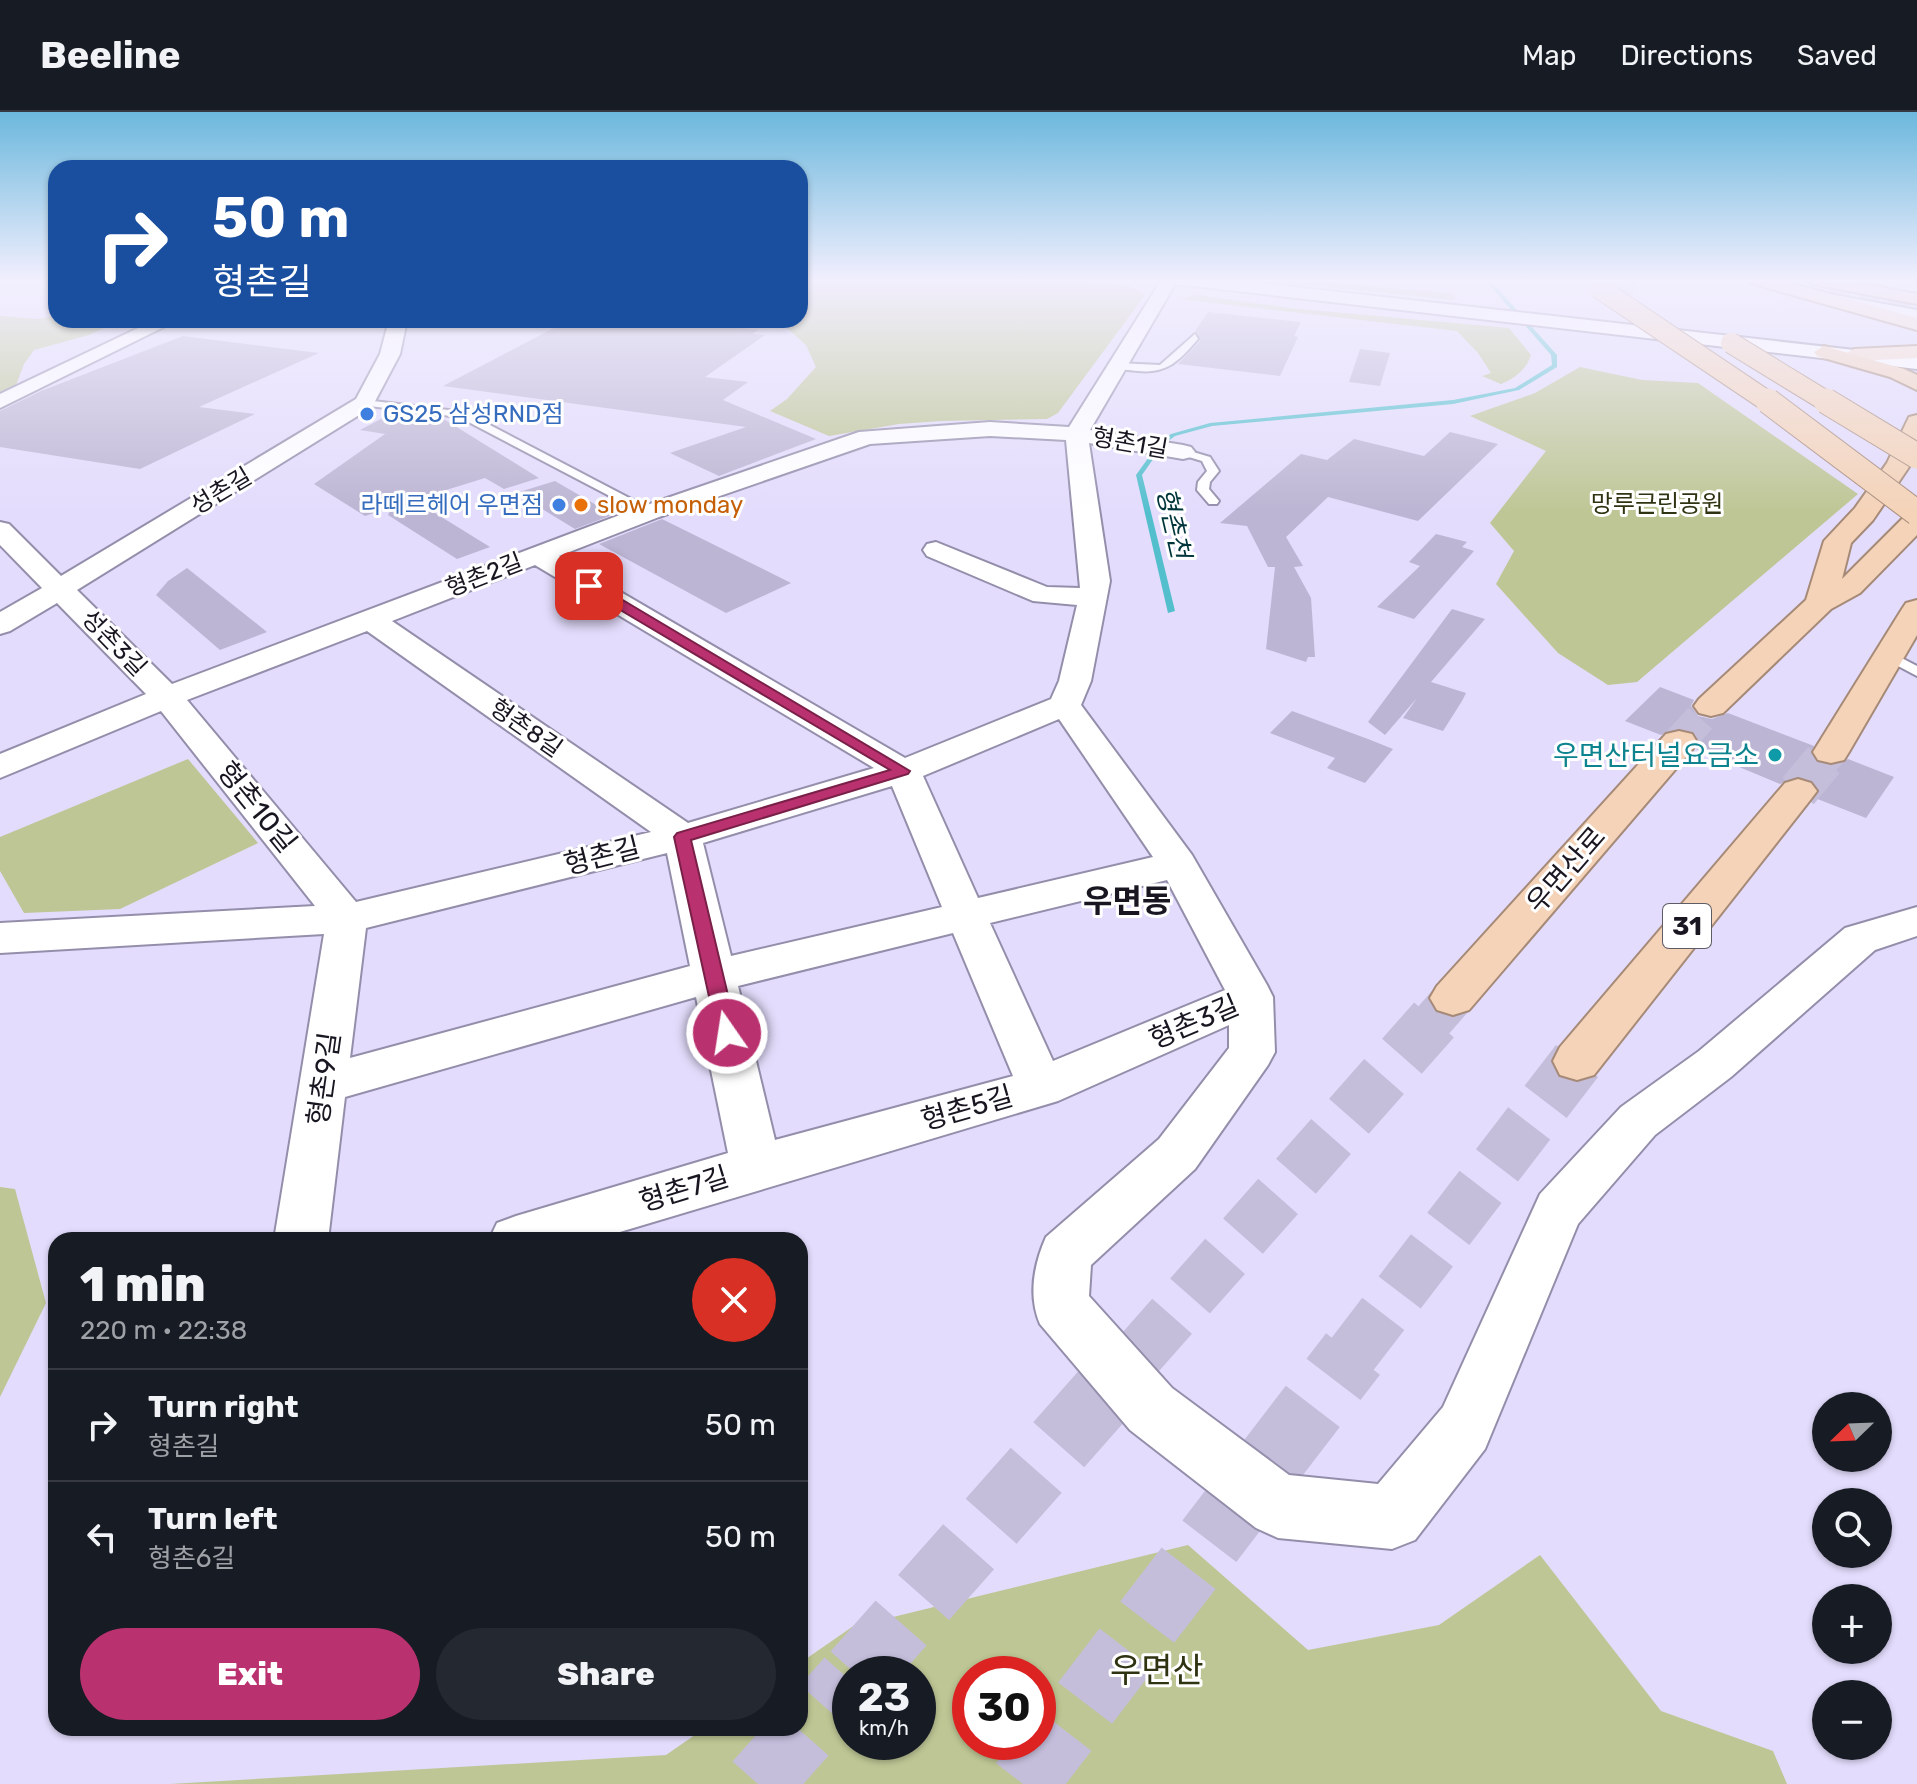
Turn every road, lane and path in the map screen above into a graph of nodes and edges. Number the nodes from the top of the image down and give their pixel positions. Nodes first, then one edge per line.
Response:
1 (93, 357) edge
2 (388, 357) edge
3 (1123, 357) edge
4 (1178, 357) edge
5 (1703, 357) edge
6 (1753, 357) edge
7 (1841, 357) edge
8 (1870, 357) edge
9 (1917, 363) edge
10 (1117, 366) junction
11 (1917, 384) edge
12 (0, 402) edge
13 (365, 403) junction
14 (1917, 422) edge
15 (1076, 434) junction
16 (1183, 452) joint
17 (1917, 456) edge
18 (1213, 501) dead end
19 (650, 512) junction
20 (1917, 516) edge
21 (0, 530) edge
22 (936, 550) dead end
23 (537, 555) junction
24 (61, 589) junction
25 (1093, 597) junction
26 (1820, 603) junction
27 (370, 619) junction
28 (0, 625) edge
29 (1906, 630) edge
30 (1917, 672) edge
31 (167, 697) junction
32 (1065, 705) junction
33 (1711, 706) tunnel mouth
34 (1679, 742) tunnel mouth
35 (1831, 752) tunnel mouth
36 (0, 767) edge
37 (903, 771) junction
38 (1798, 791) tunnel mouth
39 (683, 837) junction
40 (1178, 864) junction
41 (965, 914) junction
42 (347, 918) junction
43 (1917, 921) edge
44 (0, 938) edge
45 (714, 976) junction
46 (1251, 997) junction
47 (1453, 998) tunnel mouth
48 (1577, 1061) tunnel mouth
49 (323, 1084) junction
50 (1041, 1087) junction
51 (756, 1167) junction
52 (302, 1232) edge
53 (542, 1232) edge

1 - 12 street
2 - 13 street
3 - 10 street
4 - 10 lane
5 - 20 highway, bridge
6 - 17 highway, bridge
7 - 11 highway
8 - 9 street
10 - 15 street
13 - 19 lane
13 - 24 street, 성촌길
14 - 26 highway
15 - 16 street, 형촌1길
15 - 19 street, 형촌2길
15 - 25 street
16 - 18 lane
19 - 23 street, 형촌2길
20 - 26 highway
21 - 24 street, 성촌3길
22 - 25 street
23 - 27 street, 형촌2길
23 - 37 street
24 - 28 street, 성촌길
24 - 31 street, 성촌3길
25 - 32 street
26 - 33 highway
27 - 31 street, 형촌2길
27 - 39 street, 형촌8길
29 - 30 lane
29 - 35 highway
31 - 36 street, 형촌2길
31 - 42 street, 형촌10길
32 - 37 street, 형촌길
32 - 40 street, 형촌3길
34 - 47 highway, 우면산로
37 - 39 street, 형촌길
37 - 41 street, 형촌5길
38 - 48 highway, 31
39 - 42 street, 형촌길
39 - 45 street, 형촌7길
40 - 41 street
40 - 46 street, 형촌3길
41 - 45 street
41 - 50 street, 형촌5길
42 - 44 street, 형촌길
42 - 49 street, 형촌9길
43 - 46 street
45 - 49 street
45 - 51 street, 형촌7길
46 - 50 street, 형촌3길
49 - 52 street, 형촌9길
50 - 51 street, 형촌5길
51 - 53 street, 형촌7길

